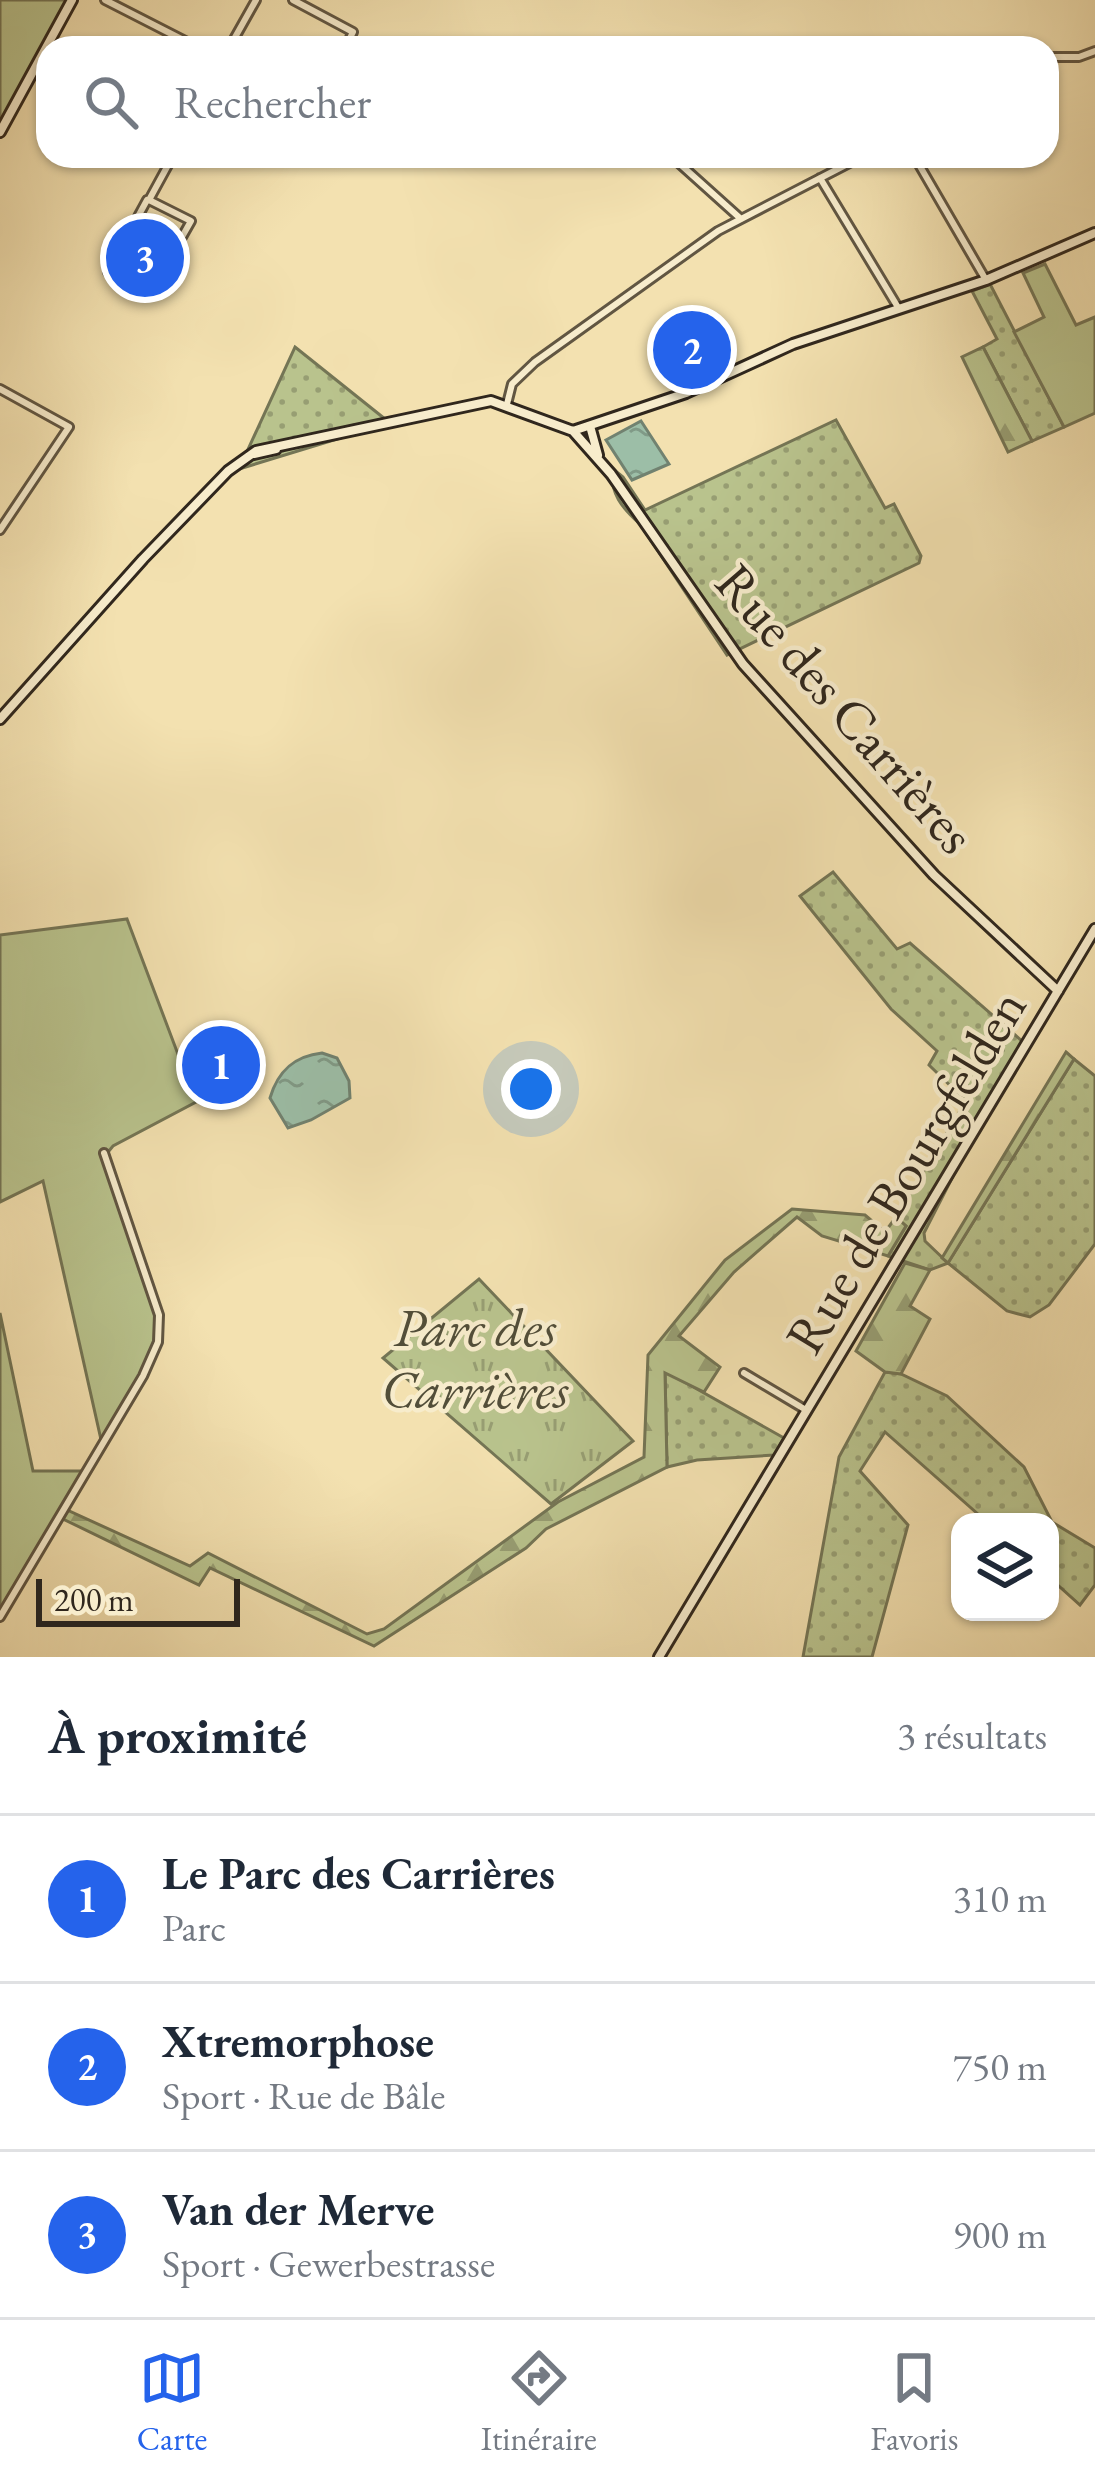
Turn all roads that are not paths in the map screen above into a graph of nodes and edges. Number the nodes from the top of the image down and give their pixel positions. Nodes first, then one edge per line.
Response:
1 (72, 0) edge
2 (105, 0) edge
3 (256, 0) edge
4 (293, 0) edge
5 (52, 36) edge
6 (176, 36) edge
7 (236, 36) edge
8 (351, 36) edge
9 (1095, 50) edge
10 (1059, 57) edge
11 (36, 66) edge
12 (0, 132) edge
13 (166, 168) edge
14 (684, 168) edge
15 (840, 168) edge
16 (921, 168) edge
17 (820, 178) junction
18 (147, 200) dead end
19 (741, 219) junction
20 (1095, 233) edge
21 (986, 280) junction
22 (898, 309) junction
23 (0, 389) edge
24 (508, 404) junction
25 (590, 426) junction
26 (573, 430) junction
27 (598, 457) junction
28 (0, 528) edge
29 (0, 719) edge
30 (1095, 929) edge
31 (1058, 991) junction
32 (104, 1153) dead end
33 (744, 1372) dead end
34 (806, 1410) junction
35 (0, 1617) edge
36 (659, 1657) edge

1 - 5 street
2 - 6 street
3 - 7 street
4 - 8 street
9 - 10 street
11 - 12 street
13 - 18 street
14 - 19 street
15 - 17 street
16 - 21 street
17 - 19 street
17 - 22 street
19 - 24 street
20 - 21 street
21 - 22 street
22 - 25 street
23 - 28 street
24 - 26 street
24 - 29 street
25 - 26 street
25 - 27 street, Rue des Carrières
26 - 27 street, Rue des Carrières
27 - 31 street, Rue des Carrières
30 - 31 street, Rue de Bourgfelden
31 - 34 street, Rue de Bourgfelden
32 - 35 street
33 - 34 street
34 - 36 street, Rue de Bourgfelden

